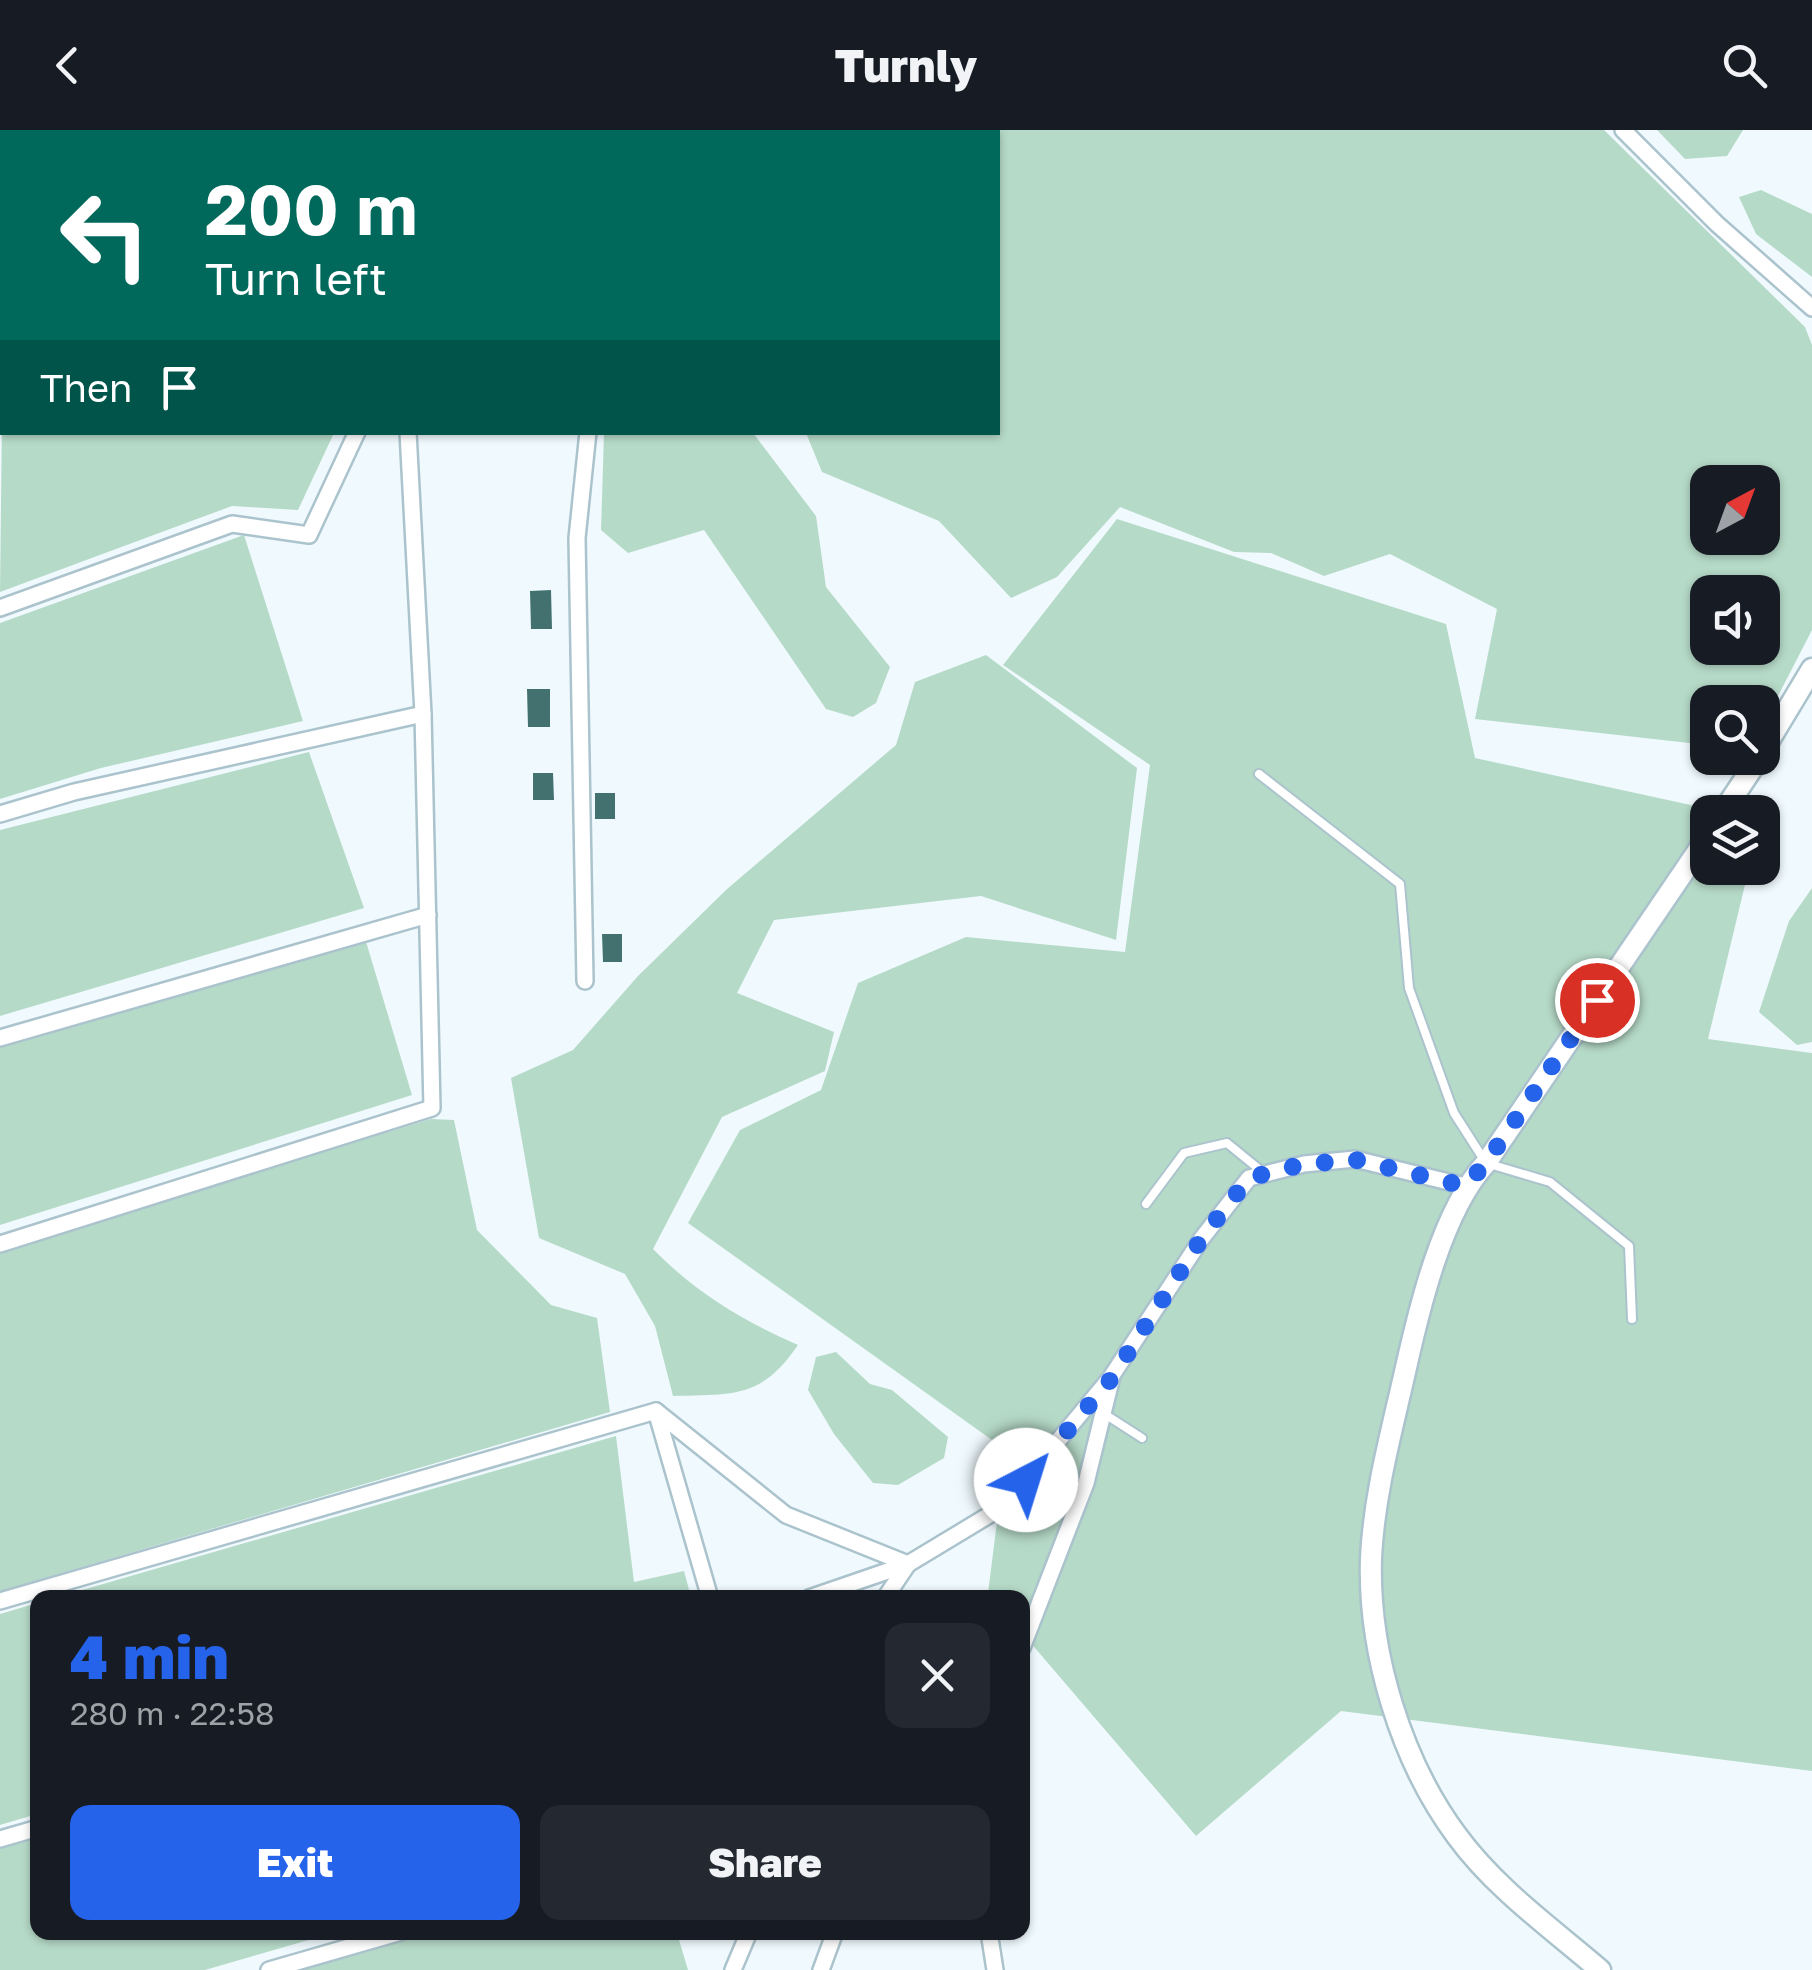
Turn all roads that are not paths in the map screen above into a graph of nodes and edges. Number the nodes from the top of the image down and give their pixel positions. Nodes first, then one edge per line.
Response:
1 (1623, 130) edge
2 (1812, 308) edge
3 (356, 435) edge
4 (408, 435) edge
5 (588, 435) edge
6 (0, 608) edge
7 (1812, 669) edge
8 (424, 714) junction
9 (1780, 722) edge
10 (1259, 774) dead end
11 (0, 814) edge
12 (1690, 863) edge
13 (428, 915) junction
14 (586, 982) dead end
15 (0, 1038) edge
16 (1486, 1163) junction
17 (1265, 1174) junction
18 (1465, 1186) junction
19 (1146, 1204) dead end
20 (0, 1244) edge
21 (1632, 1319) dead end
22 (1112, 1378) junction
23 (656, 1411) junction
24 (1103, 1413) junction
25 (1142, 1438) dead end
26 (908, 1564) junction
27 (38, 1590) edge
28 (708, 1590) edge
29 (832, 1590) edge
30 (890, 1590) edge
31 (30, 1592) edge
32 (0, 1601) edge
33 (1030, 1627) edge
34 (30, 1830) edge
35 (0, 1839) edge
36 (373, 1940) edge
37 (746, 1940) edge
38 (832, 1940) edge
39 (989, 1940) edge
40 (269, 1970) edge
41 (734, 1970) edge
42 (821, 1970) edge
43 (995, 1970) edge
44 (1600, 1970) edge

1 - 2 street
3 - 6 street
4 - 8 street
5 - 14 street
7 - 9 street
8 - 11 street
8 - 13 street
10 - 16 lane
12 - 16 street
13 - 15 street
13 - 20 street
16 - 18 street
16 - 21 lane
17 - 18 street
17 - 19 lane
17 - 22 street
18 - 44 street
22 - 24 street
22 - 26 street
23 - 26 street
23 - 27 street
23 - 28 street
24 - 25 lane
24 - 33 street
26 - 29 street
26 - 30 street
31 - 32 street
34 - 35 street
36 - 40 street
37 - 41 street
38 - 42 street
39 - 43 street

